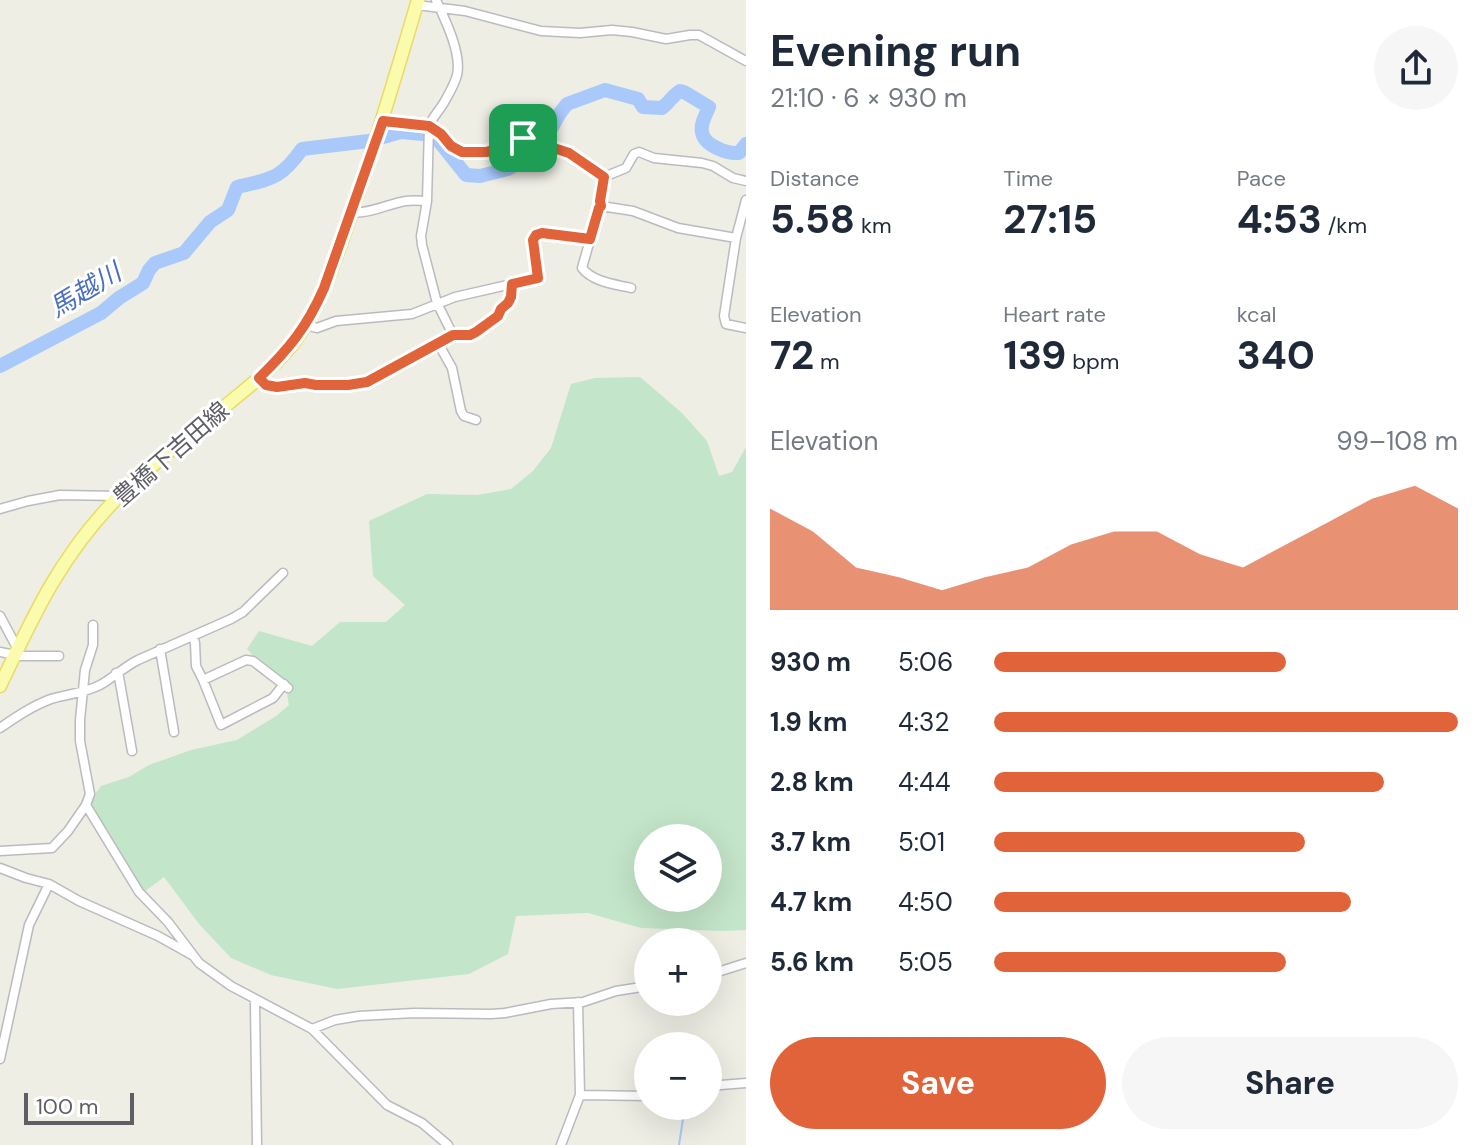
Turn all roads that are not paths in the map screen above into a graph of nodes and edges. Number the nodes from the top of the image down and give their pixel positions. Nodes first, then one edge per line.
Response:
1 (418, 2) edge
2 (438, 4) edge
3 (746, 61) edge
4 (382, 122) junction
5 (429, 131) junction
6 (604, 177) junction
7 (746, 181) edge
8 (746, 200) edge
9 (427, 201) junction
10 (601, 206) junction
11 (352, 212) junction
12 (736, 238) junction
13 (590, 239) junction
14 (512, 284) junction
15 (631, 288) dead end
16 (437, 303) junction
17 (305, 325) junction
18 (746, 328) edge
19 (453, 335) junction
20 (438, 343) junction
21 (259, 378) junction
22 (476, 420) dead end
23 (119, 496) junction
24 (0, 509) edge
25 (283, 573) dead end
26 (0, 616) edge
27 (93, 625) dead end
28 (193, 636) junction
29 (160, 649) junction
30 (17, 650) junction
31 (0, 652) edge
32 (59, 656) dead end
33 (116, 673) junction
34 (203, 680) junction
35 (0, 686) edge
36 (82, 692) junction
37 (0, 728) edge
38 (174, 732) dead end
39 (132, 751) dead end
40 (86, 805) junction
41 (0, 851) edge
42 (0, 868) edge
43 (49, 884) junction
44 (192, 956) junction
45 (746, 963) edge
46 (722, 971) edge
47 (634, 988) edge
48 (257, 1001) junction
49 (578, 1002) junction
50 (312, 1029) junction
51 (0, 1059) edge
52 (746, 1083) edge
53 (722, 1085) edge
54 (580, 1095) junction
55 (634, 1096) edge
56 (257, 1145) edge
57 (448, 1145) edge
58 (561, 1145) edge

1 - 2 street
1 - 4 main road, 豊橋下吉田線
2 - 3 street
2 - 5 street
4 - 5 street
4 - 11 main road, 豊橋下吉田線
5 - 6 street
5 - 9 street
6 - 7 street
6 - 10 street
8 - 12 street
9 - 11 street
9 - 16 street
10 - 12 street
10 - 13 street
11 - 17 main road, 豊橋下吉田線
12 - 18 street
13 - 14 street
13 - 15 street
14 - 16 street
14 - 19 street
16 - 17 street
16 - 19 street
17 - 21 main road, 豊橋下吉田線
19 - 20 street
20 - 21 street
20 - 22 street
21 - 23 main road, 豊橋下吉田線
23 - 24 street
23 - 30 main road, 豊橋下吉田線
25 - 28 street
26 - 30 street
27 - 36 street
28 - 29 street
28 - 34 street
29 - 33 street
29 - 38 street
30 - 31 street
30 - 32 street
30 - 35 main road, 豊橋下吉田線
33 - 36 street
33 - 39 street
34 - 34 street
36 - 37 street
36 - 40 street
40 - 41 street
40 - 44 street
42 - 43 street
43 - 44 street
43 - 51 street
44 - 48 street
45 - 46 street
47 - 49 street
48 - 50 street
48 - 56 street
49 - 50 street
49 - 54 street
50 - 57 street
52 - 53 street
54 - 55 street
54 - 58 street

